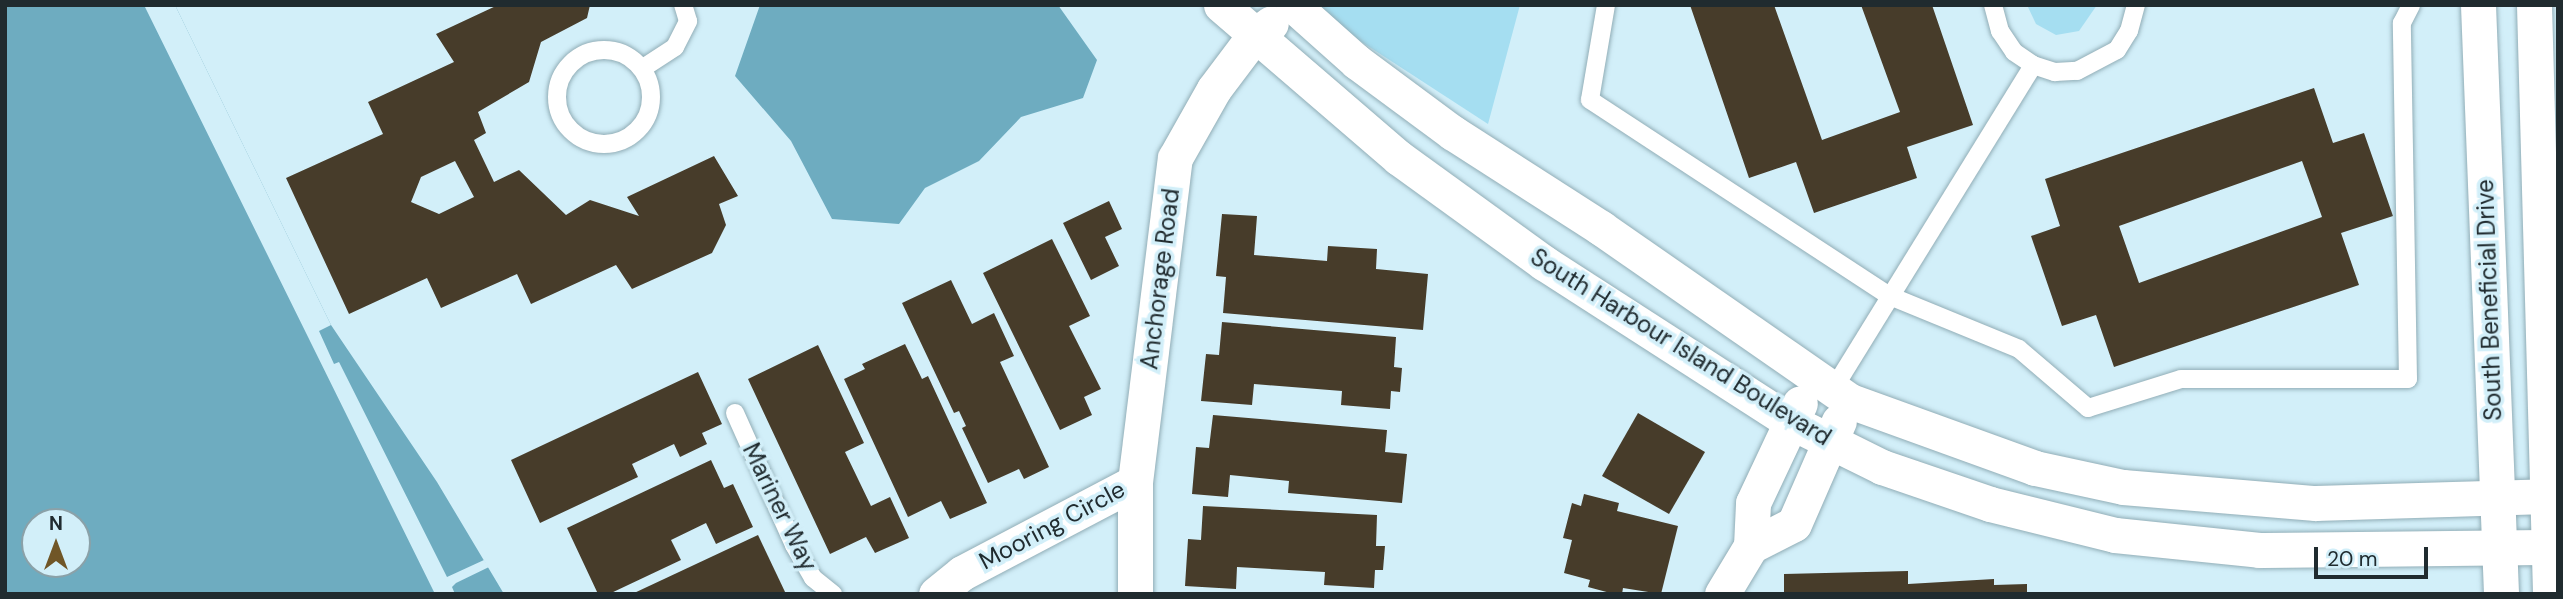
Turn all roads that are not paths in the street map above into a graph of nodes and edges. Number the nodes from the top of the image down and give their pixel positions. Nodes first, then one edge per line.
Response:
1 (683, 5) edge
2 (1221, 5) edge
3 (1293, 5) edge
4 (1606, 5) edge
5 (1993, 5) edge
6 (2136, 5) edge
7 (2411, 5) edge
8 (2478, 5) edge
9 (2533, 5) edge
10 (1254, 36) junction
11 (2033, 65) junction
12 (643, 68) junction
13 (1890, 296) junction
14 (1832, 391) junction
15 (735, 413) dead end
16 (1788, 421) junction
17 (1828, 442) junction
18 (1135, 482) junction
19 (2497, 496) junction
20 (2547, 496) junction
21 (1751, 546) junction
22 (2499, 546) junction
23 (2548, 547) junction
24 (833, 594) edge
25 (936, 594) edge
26 (1135, 594) edge
27 (1722, 594) edge
28 (2501, 594) edge
29 (2550, 594) edge

1 - 12 lane
2 - 10 street, South Harbour Island Boulevard
3 - 10 street, Anchorage Road
3 - 14 street, South Harbour Island Boulevard
4 - 13 lane
5 - 11 lane
6 - 11 lane
7 - 13 lane
8 - 19 street, South Beneficial Drive
9 - 20 street
10 - 16 street, South Harbour Island Boulevard
10 - 18 street, Anchorage Road
11 - 13 lane
12 - 12 lane
13 - 14 lane
14 - 16 street
14 - 17 street
14 - 19 street, South Harbour Island Boulevard
15 - 24 lane, Mariner Way
16 - 17 street, South Harbour Island Boulevard
16 - 21 street
17 - 21 street
17 - 22 street, South Harbour Island Boulevard
18 - 25 street, Mooring Circle
18 - 26 street, Anchorage Road
19 - 20 street, South Harbour Island Boulevard
19 - 22 street, South Beneficial Drive
20 - 23 street
21 - 27 street
22 - 23 street, South Harbour Island Boulevard
22 - 28 street, South Beneficial Drive
23 - 29 street

